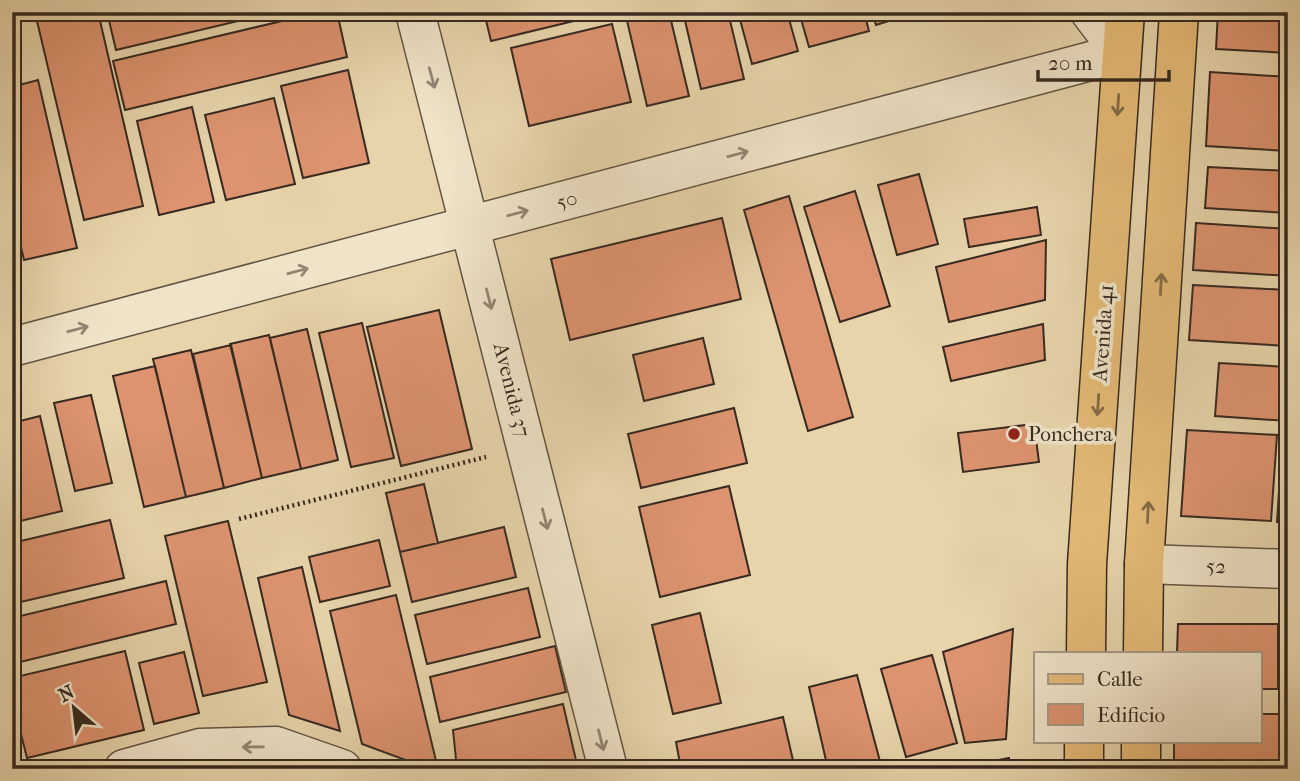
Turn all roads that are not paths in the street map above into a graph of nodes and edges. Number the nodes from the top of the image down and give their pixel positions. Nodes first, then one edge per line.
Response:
1 (415, 12) edge
2 (1090, 12) edge
3 (1125, 12) edge
4 (1179, 12) edge
5 (1121, 53) junction
6 (470, 225) junction
7 (12, 347) edge
8 (1144, 564) junction
9 (1288, 569) edge
10 (1086, 652) edge
11 (1143, 652) edge
12 (1084, 742) edge
13 (1141, 742) edge
14 (202, 758) edge
15 (124, 769) edge
16 (342, 769) edge
17 (608, 769) edge
18 (1084, 769) edge
19 (1141, 769) edge

1 -> 6 street, Avenida 37
2 - 5 street
3 - 5 main road, Avenida 41
8 -> 4 main road
6 -> 5 street, 50
5 -> 10 main road, Avenida 41
7 -> 6 street, 50
6 -> 17 street, Avenida 37
8 - 9 street, 52
8 - 11 main road
12 - 18 main road
13 - 19 main road
14 - 15 street
16 -> 14 street

